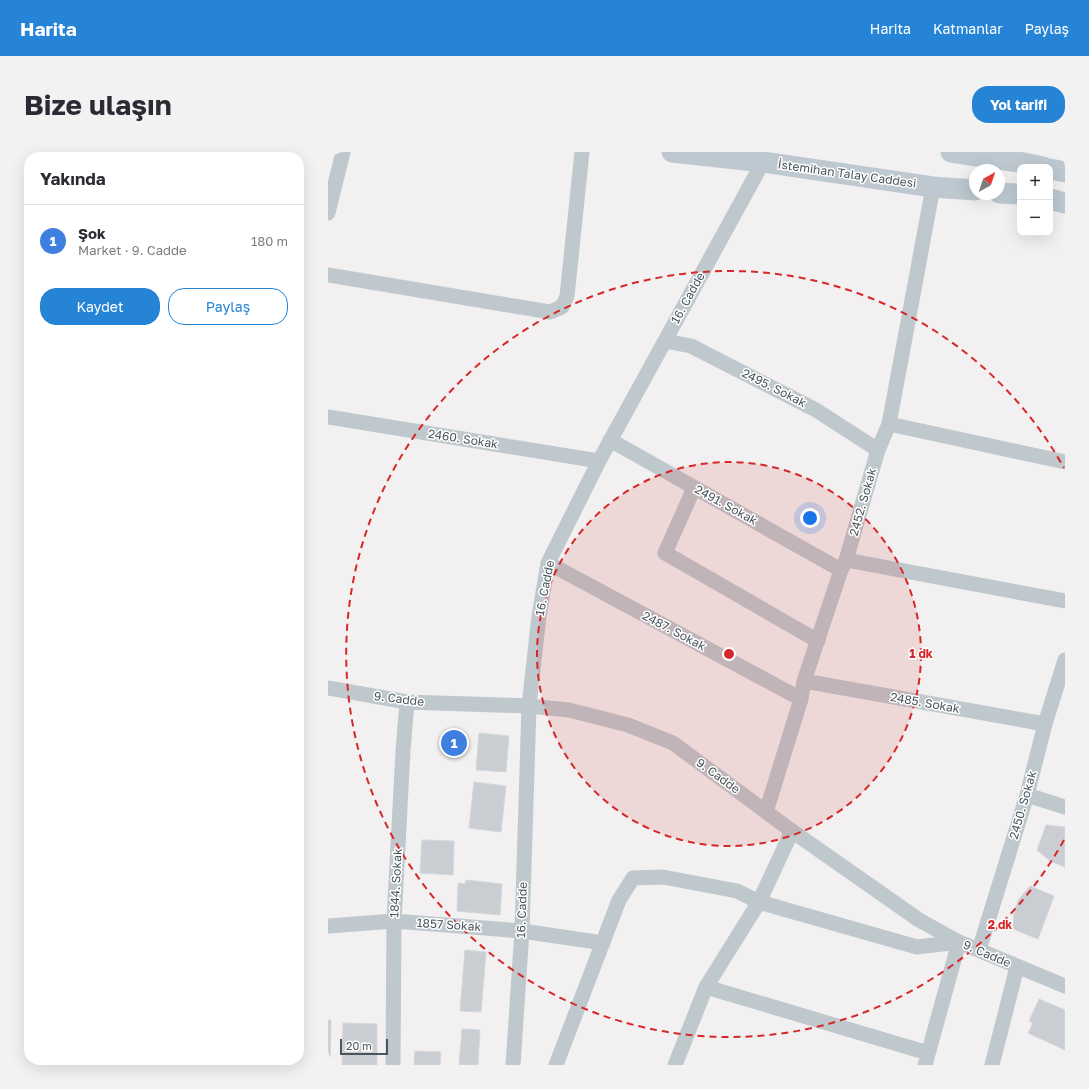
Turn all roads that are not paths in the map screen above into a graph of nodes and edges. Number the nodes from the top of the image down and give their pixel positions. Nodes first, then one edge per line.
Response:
1 (343, 152) edge
2 (582, 152) edge
3 (672, 152) edge
4 (951, 152) edge
5 (1028, 157) edge
6 (763, 162) junction
7 (1038, 164) edge
8 (1053, 170) edge
9 (1065, 172) edge
10 (933, 187) junction
11 (969, 190) edge
12 (1005, 193) edge
13 (1017, 194) edge
14 (1053, 200) edge
15 (1065, 203) edge
16 (328, 213) edge
17 (328, 275) edge
18 (665, 341) junction
19 (328, 417) edge
20 (889, 424) junction
21 (610, 440) junction
22 (878, 450) junction
23 (599, 461) junction
24 (1065, 462) edge
25 (694, 488) junction
26 (548, 563) junction
27 (844, 565) junction
28 (1065, 602) edge
29 (818, 641) junction
30 (1065, 660) edge
31 (804, 681) junction
32 (328, 688) edge
33 (801, 699) junction
34 (407, 702) junction
35 (529, 706) junction
36 (1045, 724) junction
37 (1027, 795) junction
38 (1065, 807) edge
39 (766, 812) junction
40 (792, 831) junction
41 (759, 902) junction
42 (394, 921) junction
43 (328, 926) edge
44 (522, 931) junction
45 (959, 942) junction
46 (603, 943) junction
47 (979, 950) junction
48 (1017, 967) junction
49 (1065, 986) edge
50 (706, 987) junction
51 (927, 1059) edge
52 (393, 1065) edge
53 (513, 1065) edge
54 (556, 1065) edge
55 (676, 1065) edge
56 (992, 1065) edge

1 - 16 street
2 - 17 street
3 - 6 street, İstemihan Talay Caddesi
4 - 5 street
5 - 7 street
6 - 10 street, İstemihan Talay Caddesi
6 - 18 street, 16. Cadde
8 - 9 street
10 - 11 street, İstemihan Talay Caddesi
10 - 20 street, 2452. Sokak
12 - 13 street
14 - 15 street
18 - 21 street, 16. Cadde
18 - 22 street, 2495. Sokak
19 - 23 street, 2460. Sokak
20 - 22 street, 2452. Sokak
20 - 24 street
21 - 23 street, 16. Cadde
21 - 25 street, 2491. Sokak
22 - 27 street, 2452. Sokak
23 - 26 street, 16. Cadde
25 - 27 street, 2491. Sokak
25 - 29 street
26 - 33 street, 2487. Sokak
26 - 35 street, 16. Cadde
27 - 28 street, 2491. Sokak
27 - 29 street, 2452. Sokak
29 - 31 street, 2452. Sokak
30 - 36 street, 2450. Sokak
31 - 33 street, 2452. Sokak
31 - 36 street, 2485. Sokak
32 - 34 street, 9. Cadde
33 - 39 street, 2452. Sokak
34 - 35 street, 9. Cadde
34 - 42 street, 1844. Sokak
35 - 39 street, 9. Cadde
35 - 44 street, 16. Cadde
36 - 37 street, 2450. Sokak
37 - 38 street
37 - 47 street, 2450. Sokak
39 - 40 street, 9. Cadde
40 - 41 street
40 - 45 street, 9. Cadde
41 - 45 street
41 - 46 street
41 - 50 street
42 - 43 street, 1857 Sokak
42 - 44 street, 1857 Sokak
42 - 52 street, 1844. Sokak
44 - 46 street, 1857 Sokak
44 - 53 street, 16. Cadde
45 - 47 street, 9. Cadde
45 - 51 street
46 - 54 street
47 - 48 street, 9. Cadde
48 - 49 street, 9. Cadde
48 - 56 street
50 - 51 street
50 - 55 street

